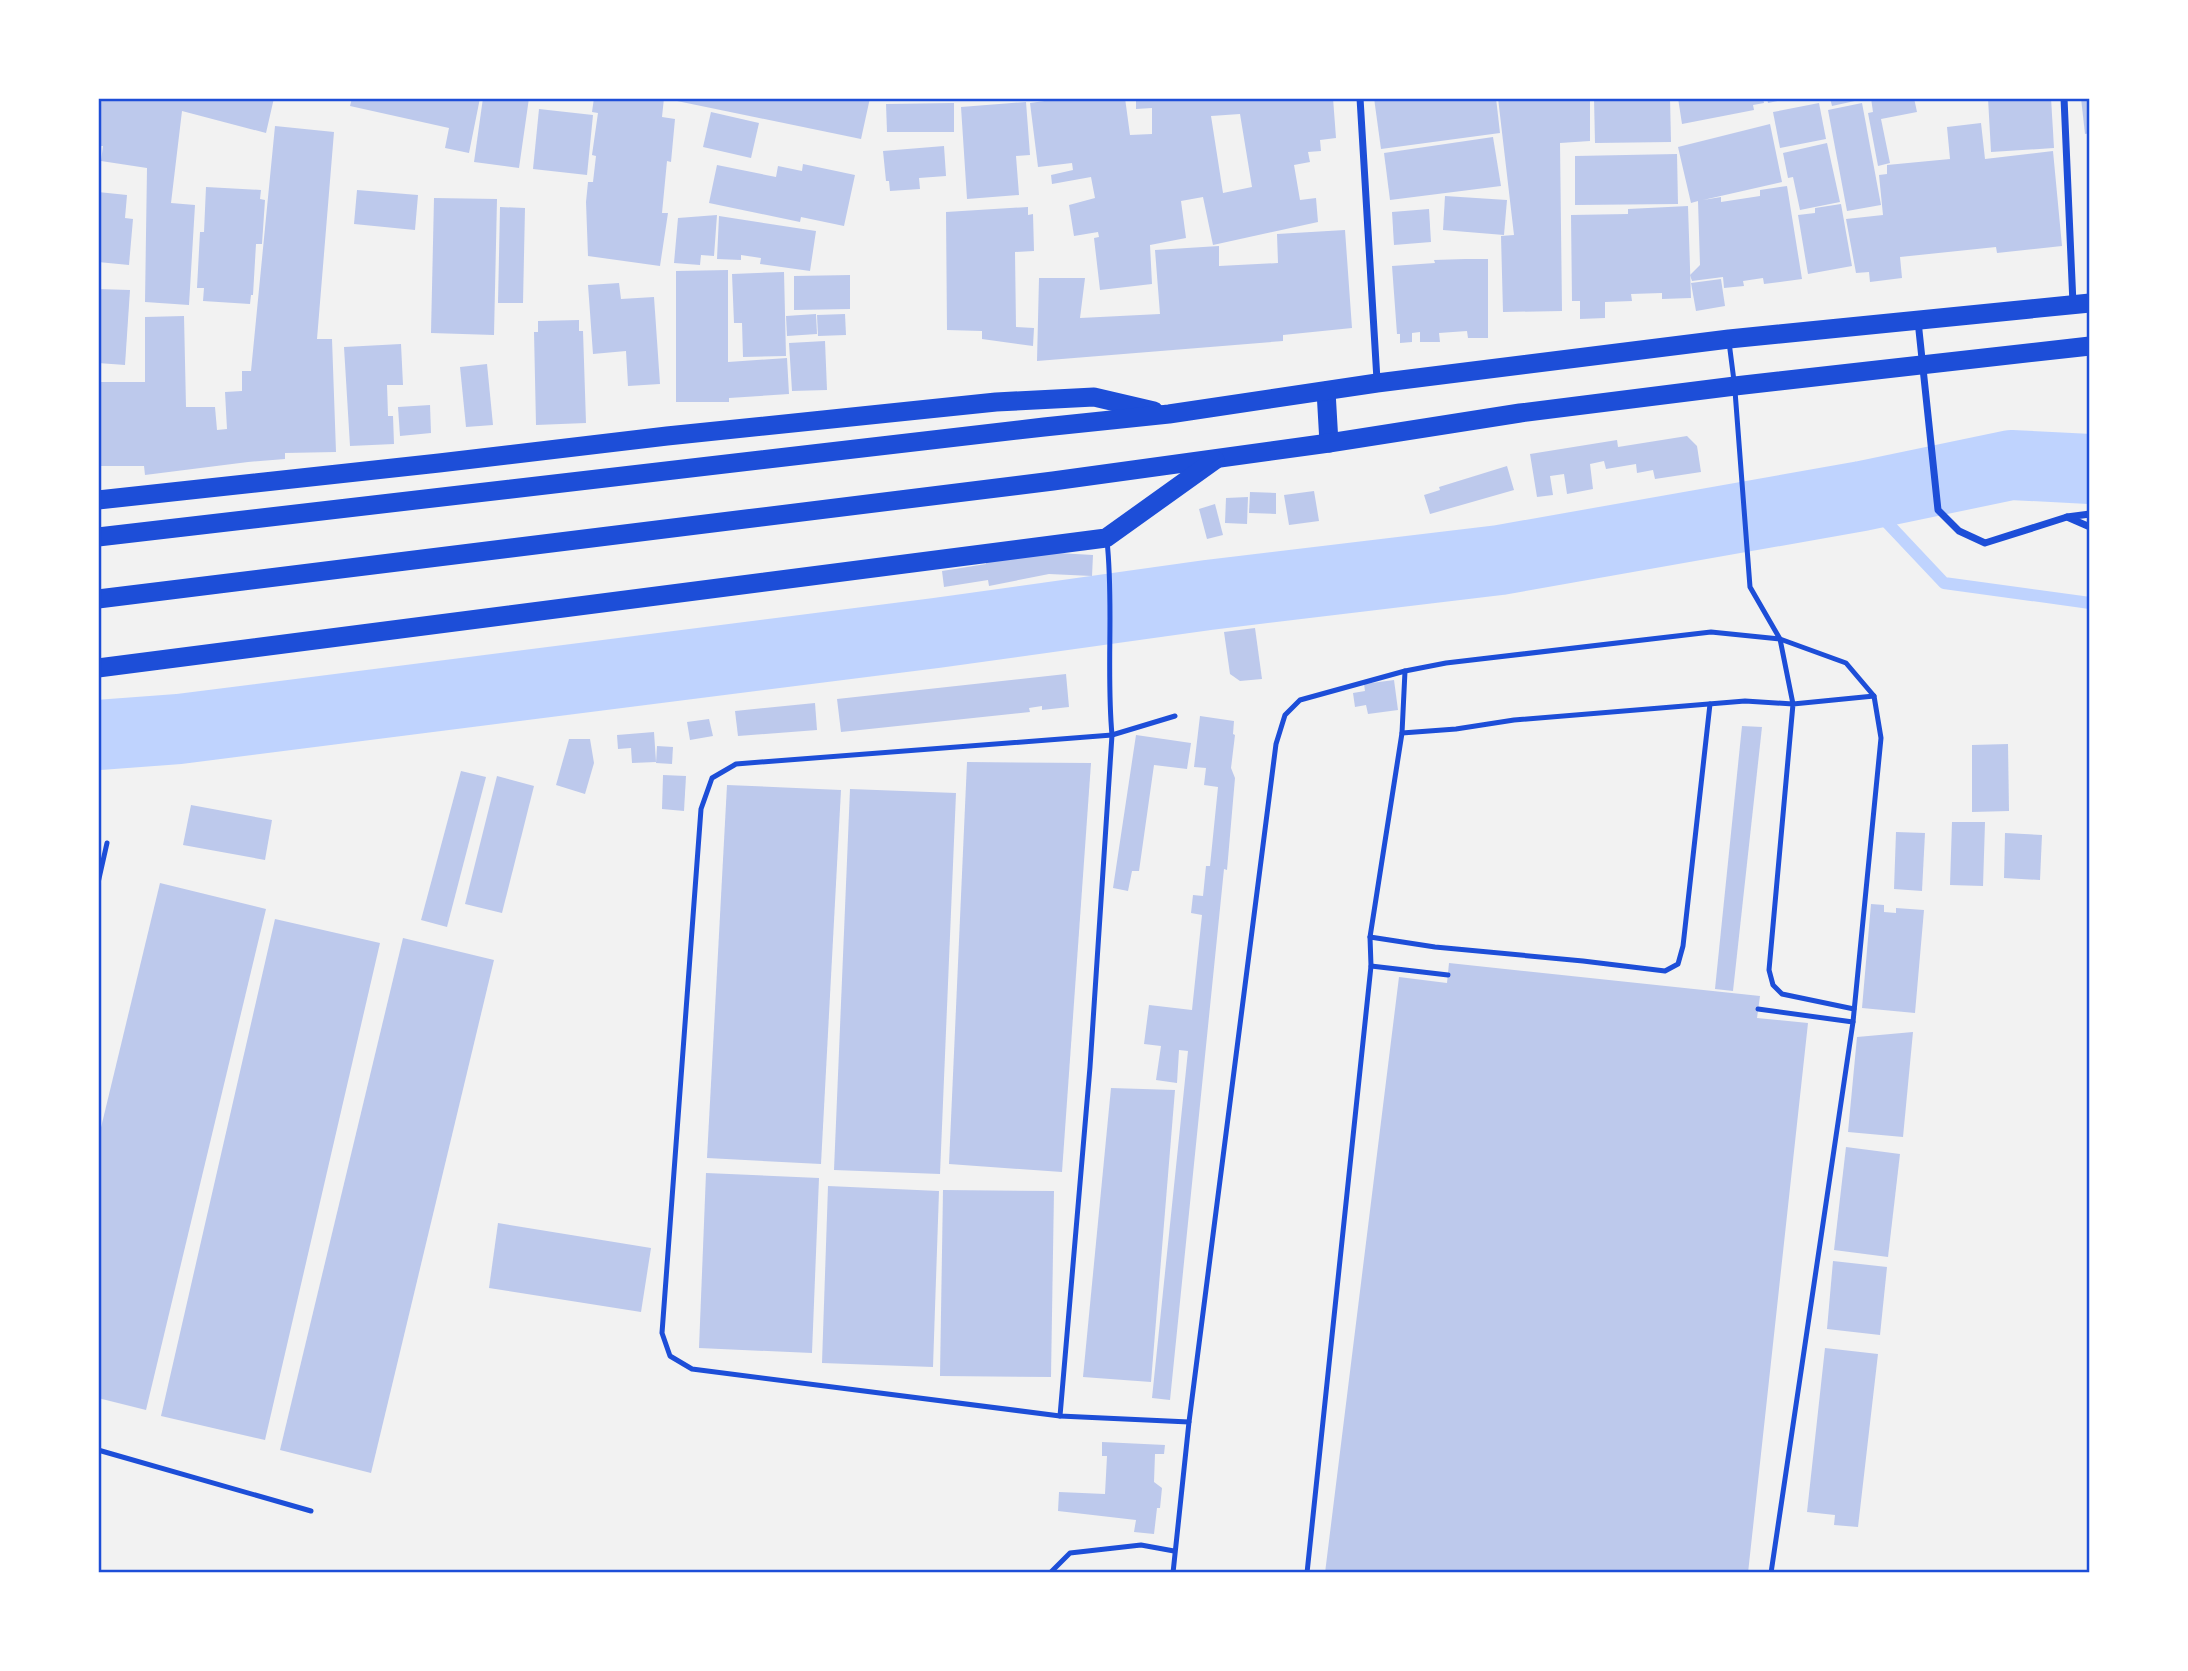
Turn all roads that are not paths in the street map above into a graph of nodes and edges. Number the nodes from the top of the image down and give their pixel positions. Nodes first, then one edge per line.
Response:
1 (1360, 98) edge
2 (2064, 98) edge
3 (2082, 304) edge
4 (1918, 319) junction
5 (1729, 339) junction
6 (2090, 346) edge
7 (1923, 365) junction
8 (1377, 383) junction
9 (1735, 386) junction
10 (1326, 391) junction
11 (1169, 414) junction
12 (1329, 443) junction
13 (1218, 457) junction
14 (98, 500) edge
15 (2090, 514) edge
16 (2067, 517) junction
17 (2090, 527) edge
18 (98, 537) edge
19 (1106, 537) junction
20 (98, 599) edge
21 (1780, 639) junction
22 (98, 667) edge
23 (1405, 671) junction
24 (1874, 696) junction
25 (1710, 704) junction
26 (1793, 704) junction
27 (1175, 716) dead end
28 (1402, 733) junction
29 (1112, 735) junction
30 (107, 843) dead end
31 (98, 883) edge
32 (1370, 937) junction
33 (1371, 966) junction
34 (1448, 975) dead end
35 (1758, 1009) dead end
36 (1854, 1009) junction
37 (1853, 1022) junction
38 (1060, 1416) junction
39 (1189, 1422) junction
40 (98, 1450) edge
41 (311, 1511) dead end
42 (1174, 1551) junction
43 (1050, 1573) edge
44 (1173, 1573) edge
45 (1307, 1573) edge
46 (1771, 1573) edge

1 - 8 street
2 - 3 street
3 - 4 highway
4 - 5 highway
4 - 7 street
5 - 8 highway
5 - 9 lane
6 - 7 highway
7 - 9 highway
7 - 16 street
8 - 10 highway
9 - 12 highway
9 - 21 lane
10 - 11 highway
10 - 12 highway
11 - 14 highway
11 - 18 highway
12 - 13 highway
13 - 19 highway
13 - 20 highway
15 - 16 street
16 - 17 street
19 - 22 highway
19 - 29 lane
21 - 23 lane
21 - 24 lane
21 - 26 lane
23 - 28 lane
23 - 39 lane
24 - 26 lane
24 - 36 lane
25 - 26 lane
25 - 28 lane
25 - 32 lane
26 - 36 lane
27 - 29 lane
28 - 32 lane
29 - 38 lane
29 - 38 lane
30 - 31 lane
32 - 33 lane
33 - 34 lane
33 - 45 lane
35 - 37 lane
36 - 37 lane
37 - 46 lane
38 - 39 lane
39 - 42 lane
40 - 41 lane
42 - 43 lane
42 - 44 lane

